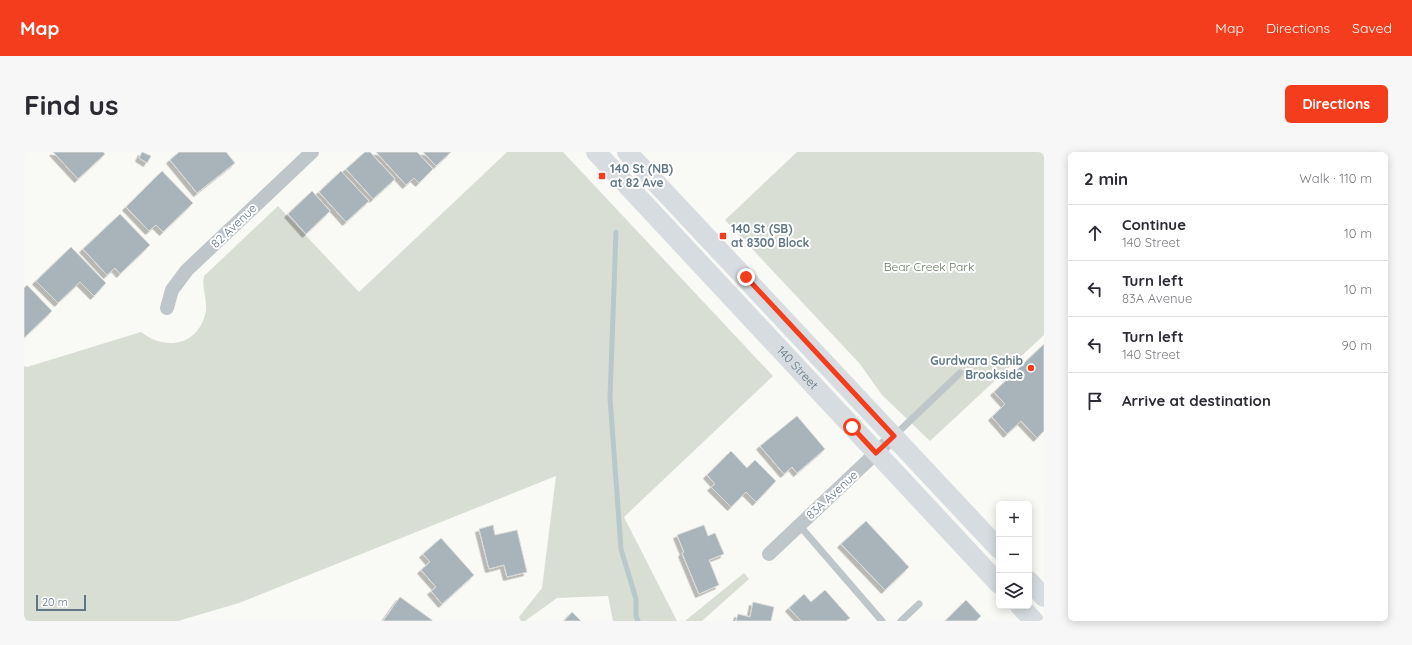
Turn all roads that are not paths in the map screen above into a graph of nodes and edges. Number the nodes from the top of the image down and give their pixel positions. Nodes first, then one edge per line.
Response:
1 (312, 152) edge
2 (596, 152) edge
3 (627, 152) edge
4 (167, 308) dead end
5 (960, 373) dead end
6 (894, 436) junction
7 (876, 453) junction
8 (800, 525) junction
9 (996, 546) edge
10 (769, 554) dead end
11 (996, 581) edge
12 (1032, 584) edge
13 (1044, 597) edge
14 (918, 604) dead end
15 (1023, 609) edge
16 (882, 621) edge
17 (900, 621) edge
18 (1034, 621) edge

1 - 4 street, 82 Avenue
2 - 7 main road, 140 Street
3 - 6 main road
5 - 6 lane
6 - 7 street, 83A Avenue
6 - 9 main road
7 - 8 street, 83A Avenue
7 - 11 main road, 140 Street
8 - 10 street, 83A Avenue
8 - 16 lane
12 - 13 main road
14 - 17 lane
15 - 18 main road

